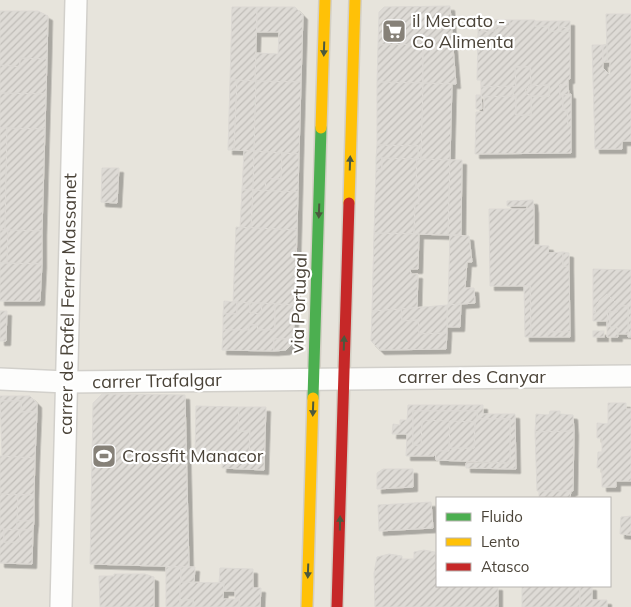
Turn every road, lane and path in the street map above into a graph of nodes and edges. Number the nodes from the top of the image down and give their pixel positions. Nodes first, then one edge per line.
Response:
1 (76, 0) edge
2 (325, 0) edge
3 (355, 0) edge
4 (631, 376) edge
5 (314, 378) junction
6 (343, 378) junction
7 (0, 379) edge
8 (66, 382) junction
9 (61, 607) edge
10 (307, 607) edge
11 (337, 607) edge

1 - 8 street, carrer de Rafel Ferrer Massanet
2 -> 5 street, via Portugal
6 -> 3 street
4 - 6 street, carrer des Canyar
5 - 6 street, carrer des Canyar
5 - 8 street, carrer Trafalgar
5 -> 10 street, via Portugal
11 -> 6 street
7 - 8 street, carrer Trafalgar
8 - 9 street, carrer de Rafel Ferrer Massanet

